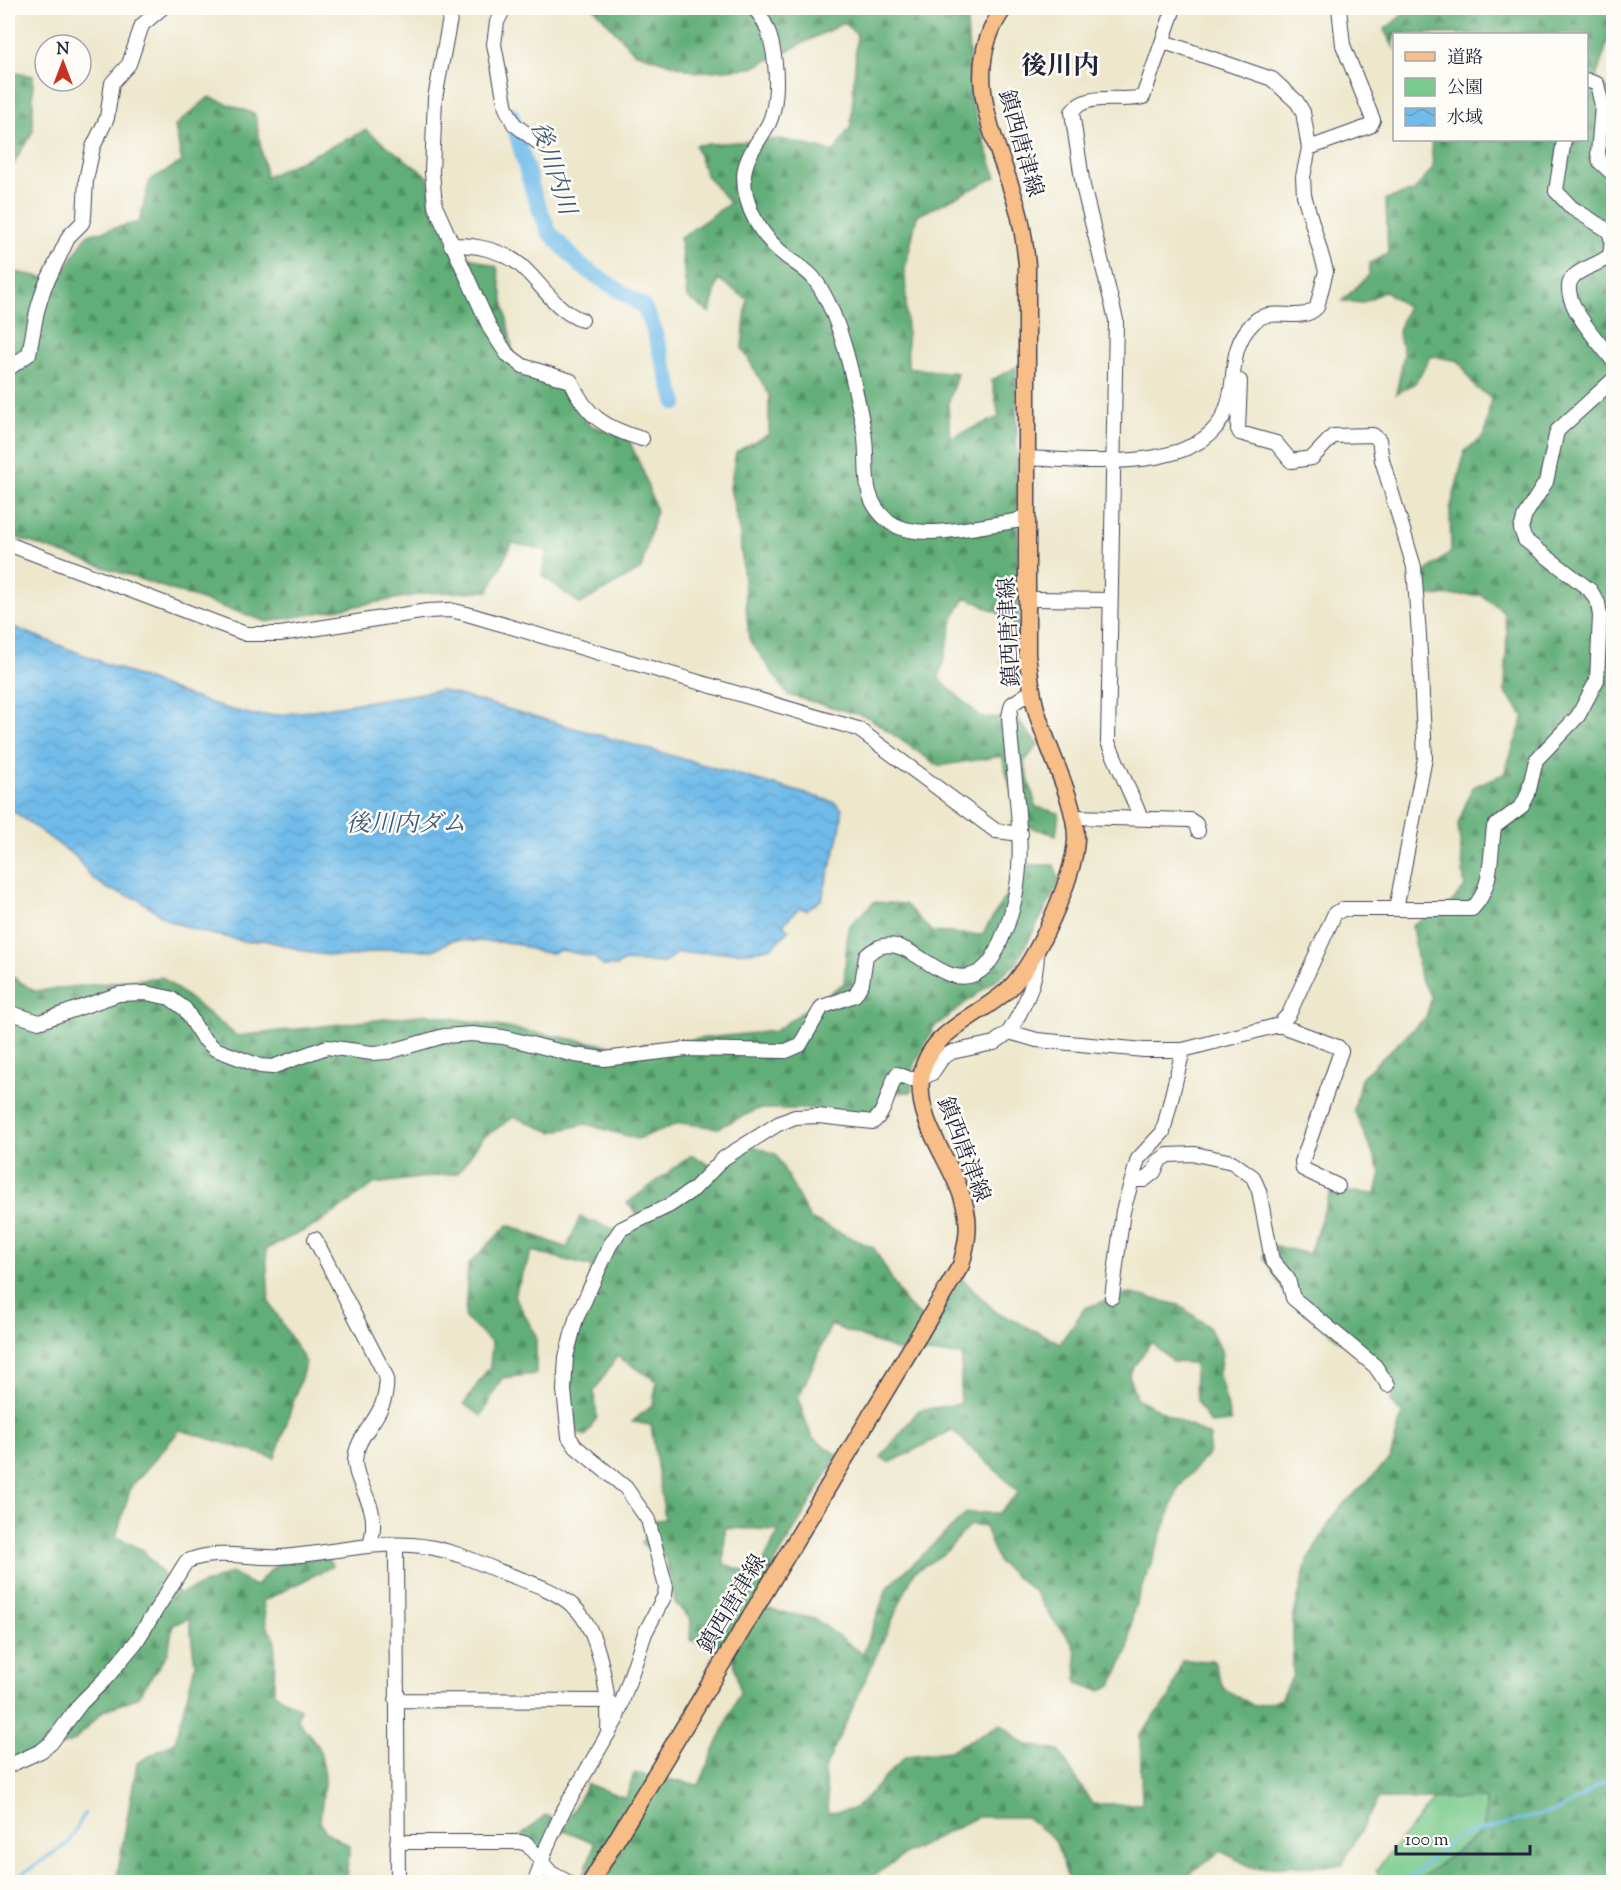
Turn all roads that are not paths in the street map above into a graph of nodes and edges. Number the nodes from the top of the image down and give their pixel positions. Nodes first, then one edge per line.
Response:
1 (162, 8) edge
2 (452, 8) edge
3 (504, 8) edge
4 (753, 8) edge
5 (1004, 8) edge
6 (1174, 8) edge
7 (1339, 8) edge
8 (1164, 42) junction
9 (1588, 80) edge
10 (1564, 141) edge
11 (540, 144) dead end
12 (1309, 148) junction
13 (1614, 175) edge
14 (451, 245) junction
15 (577, 318) dead end
16 (1233, 360) junction
17 (1614, 362) edge
18 (8, 369) edge
19 (1614, 379) edge
20 (642, 439) dead end
21 (1027, 458) junction
22 (1112, 461) junction
23 (1027, 515) junction
24 (8, 544) edge
25 (1032, 599) dead end
26 (1110, 600) junction
27 (1032, 691) junction
28 (1073, 817) junction
29 (1142, 818) junction
30 (1198, 831) dead end
31 (1021, 834) junction
32 (1396, 909) junction
33 (1037, 945) junction
34 (8, 1012) edge
35 (1279, 1025) junction
36 (1009, 1032) junction
37 (1184, 1050) junction
38 (921, 1079) junction
39 (1134, 1180) junction
40 (1338, 1186) dead end
41 (315, 1239) dead end
42 (1112, 1297) dead end
43 (1388, 1385) dead end
44 (396, 1545) junction
45 (370, 1546) junction
46 (396, 1700) junction
47 (609, 1701) junction
48 (608, 1732) junction
49 (8, 1766) edge
50 (397, 1842) junction
51 (542, 1865) junction
52 (398, 1882) edge
53 (535, 1882) edge
54 (568, 1882) edge
55 (591, 1882) edge

1 - 18 street
2 - 14 street
3 - 11 street
4 - 23 street
5 - 21 main road, 鎮西唐津線
6 - 8 street
7 - 12 street
8 - 12 street
8 - 22 street
9 - 13 street
10 - 17 street
12 - 16 street
14 - 15 street
14 - 20 street
16 - 22 street
16 - 32 street
19 - 32 street
21 - 22 street
21 - 23 main road, 鎮西唐津線
22 - 26 street
23 - 27 main road, 鎮西唐津線
24 - 31 street
25 - 26 street
26 - 29 street
27 - 28 main road, 鎮西唐津線
27 - 31 street
28 - 29 street
28 - 33 main road, 鎮西唐津線
29 - 30 street
31 - 34 street
32 - 35 street
33 - 36 street
33 - 38 main road, 鎮西唐津線
35 - 37 street
35 - 40 street
36 - 37 street
36 - 38 street
37 - 39 street
38 - 48 street
38 - 55 main road, 鎮西唐津線
39 - 42 street
39 - 43 street
41 - 45 street
44 - 45 street
44 - 46 street
44 - 47 street
45 - 49 street
46 - 47 street
46 - 50 street
47 - 48 street
48 - 51 street
50 - 51 street
50 - 52 street
51 - 53 street
51 - 54 street

